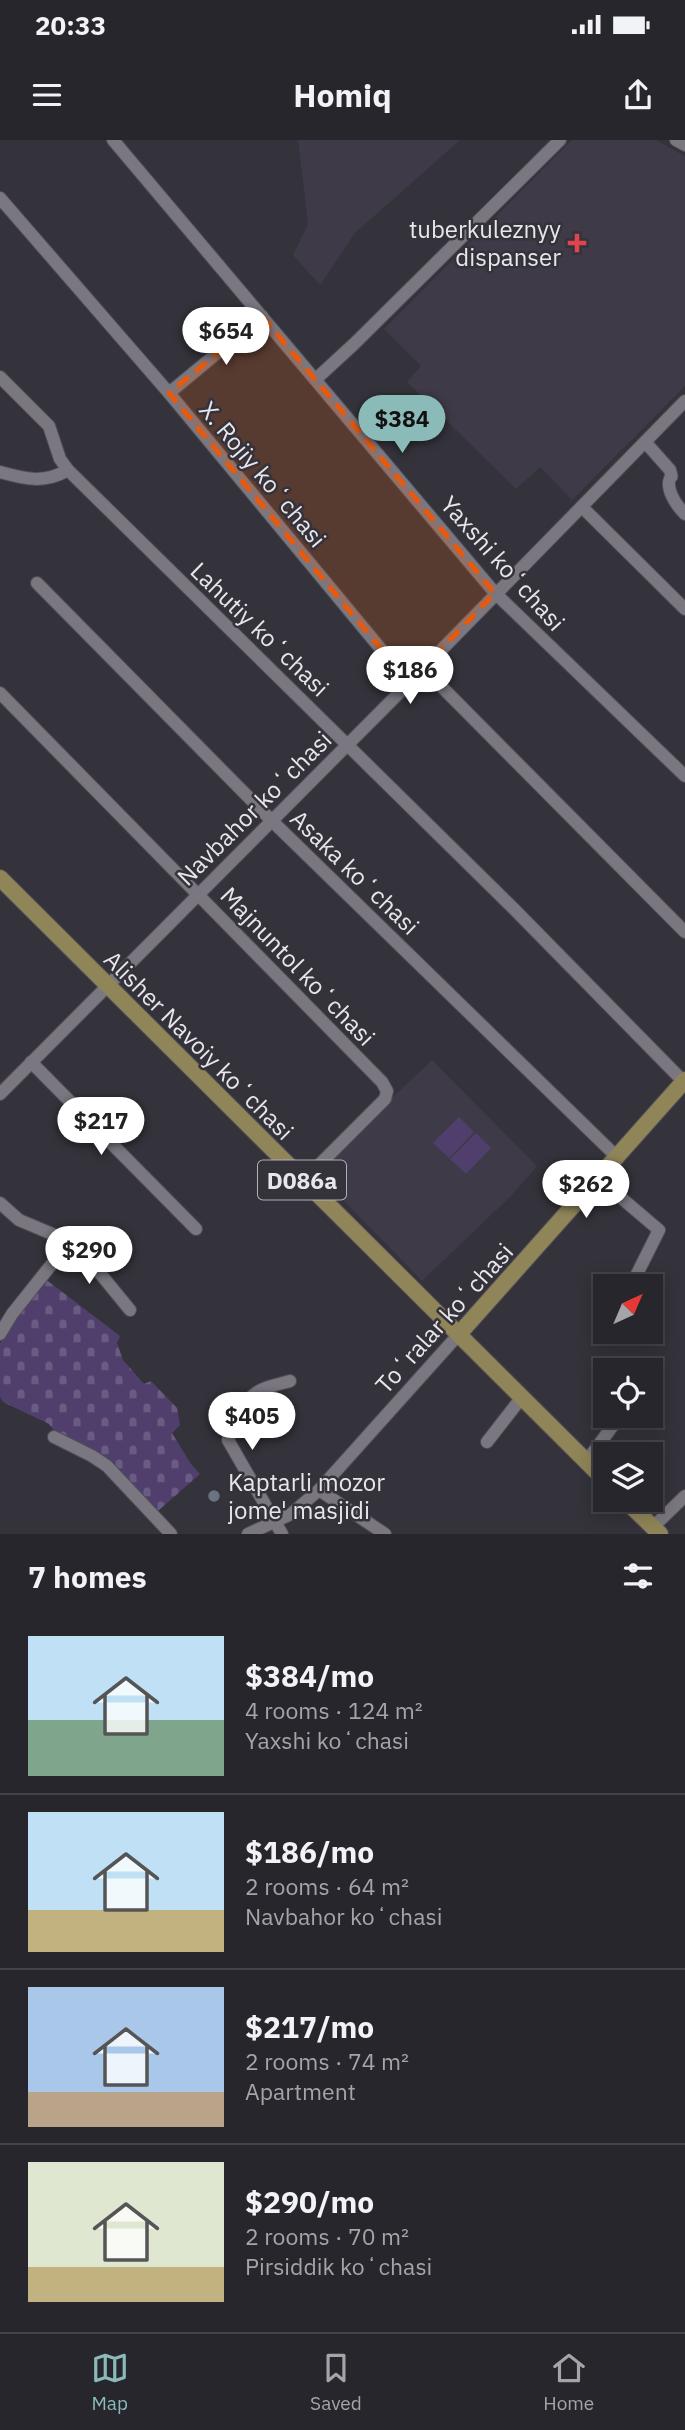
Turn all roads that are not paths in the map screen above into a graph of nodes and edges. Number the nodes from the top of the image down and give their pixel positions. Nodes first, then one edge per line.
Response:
1 (113, 140) edge
2 (560, 140) edge
3 (676, 140) edge
4 (685, 145) edge
5 (0, 198) edge
6 (262, 316) junction
7 (0, 377) edge
8 (316, 379) junction
9 (169, 393) junction
10 (685, 401) edge
11 (646, 443) junction
12 (68, 470) junction
13 (0, 472) edge
14 (582, 506) junction
15 (685, 514) edge
16 (37, 583) dead end
17 (495, 593) junction
18 (685, 609) edge
19 (423, 668) junction
20 (409, 683) junction
21 (0, 693) edge
22 (348, 745) junction
23 (685, 776) edge
24 (271, 820) junction
25 (0, 878) edge
26 (198, 894) junction
27 (685, 932) edge
28 (108, 986) junction
29 (31, 1062) junction
30 (684, 1081) edge
31 (0, 1094) edge
32 (618, 1158) junction
33 (599, 1179) junction
34 (303, 1181) junction
35 (0, 1203) edge
36 (195, 1229) dead end
37 (71, 1240) junction
38 (637, 1274) edge
39 (130, 1310) dead end
40 (0, 1334) edge
41 (459, 1334) junction
42 (290, 1381) dead end
43 (522, 1397) junction
44 (611, 1428) edge
45 (54, 1437) dead end
46 (488, 1441) dead end
47 (586, 1462) junction
48 (593, 1469) edge
49 (319, 1490) junction
50 (685, 1496) edge
51 (637, 1512) edge
52 (279, 1529) edge
53 (656, 1531) edge
54 (253, 1533) edge
55 (171, 1534) edge
56 (385, 1534) edge

1 - 6 street, Yaxshi koʻchasi
2 - 8 street
3 - 4 street
5 - 9 street, X. Rojiy koʻchasi
6 - 8 street, Yaxshi koʻchasi
6 - 9 street
7 - 12 street, Lahutiy koʻchasi
8 - 17 street, Yaxshi koʻchasi
9 - 20 street, X. Rojiy koʻchasi
10 - 11 street, Navbahor koʻchasi
11 - 14 street, Navbahor koʻchasi
11 - 15 street
12 - 13 street
12 - 22 street, Lahutiy koʻchasi
14 - 17 street, Navbahor koʻchasi
14 - 18 street
16 - 24 street, Asaka koʻchasi
17 - 19 street, Navbahor koʻchasi
17 - 23 street, Yaxshi koʻchasi
19 - 20 street, Navbahor koʻchasi
19 - 27 street
20 - 22 street, Navbahor koʻchasi
21 - 26 street, Majnuntol koʻchasi
22 - 24 street, Navbahor koʻchasi
22 - 30 street, Lahutiy koʻchasi
24 - 26 street, Navbahor koʻchasi
24 - 32 street, Asaka koʻchasi
25 - 28 main road, Alisher Navoiy koʻchasi / D086a
26 - 28 street, Navbahor koʻchasi
26 - 34 street, Majnuntol koʻchasi
28 - 29 street, Navbahor koʻchasi
28 - 34 main road, Alisher Navoiy koʻchasi / D086a
29 - 31 street, Navbahor koʻchasi
29 - 36 street
30 - 32 main road, Toʻralar koʻchasi
32 - 33 main road, Toʻralar koʻchasi
33 - 38 street
33 - 41 main road, Toʻralar koʻchasi
34 - 41 main road, Alisher Navoiy koʻchasi / D086a
35 - 37 street
37 - 39 street
37 - 40 street
41 - 43 main road, Alisher Navoiy koʻchasi / D086a
41 - 49 street, Toʻralar koʻchasi
42 - 52 street
43 - 46 street
43 - 47 main road, Alisher Navoiy koʻchasi / D086a
44 - 47 street
45 - 55 street
47 - 48 main road, Alisher Navoiy koʻchasi / D086a
49 - 52 street, Toʻralar koʻchasi
49 - 56 street
50 - 53 street
51 - 53 main road
52 - 54 street, Toʻralar koʻchasi

